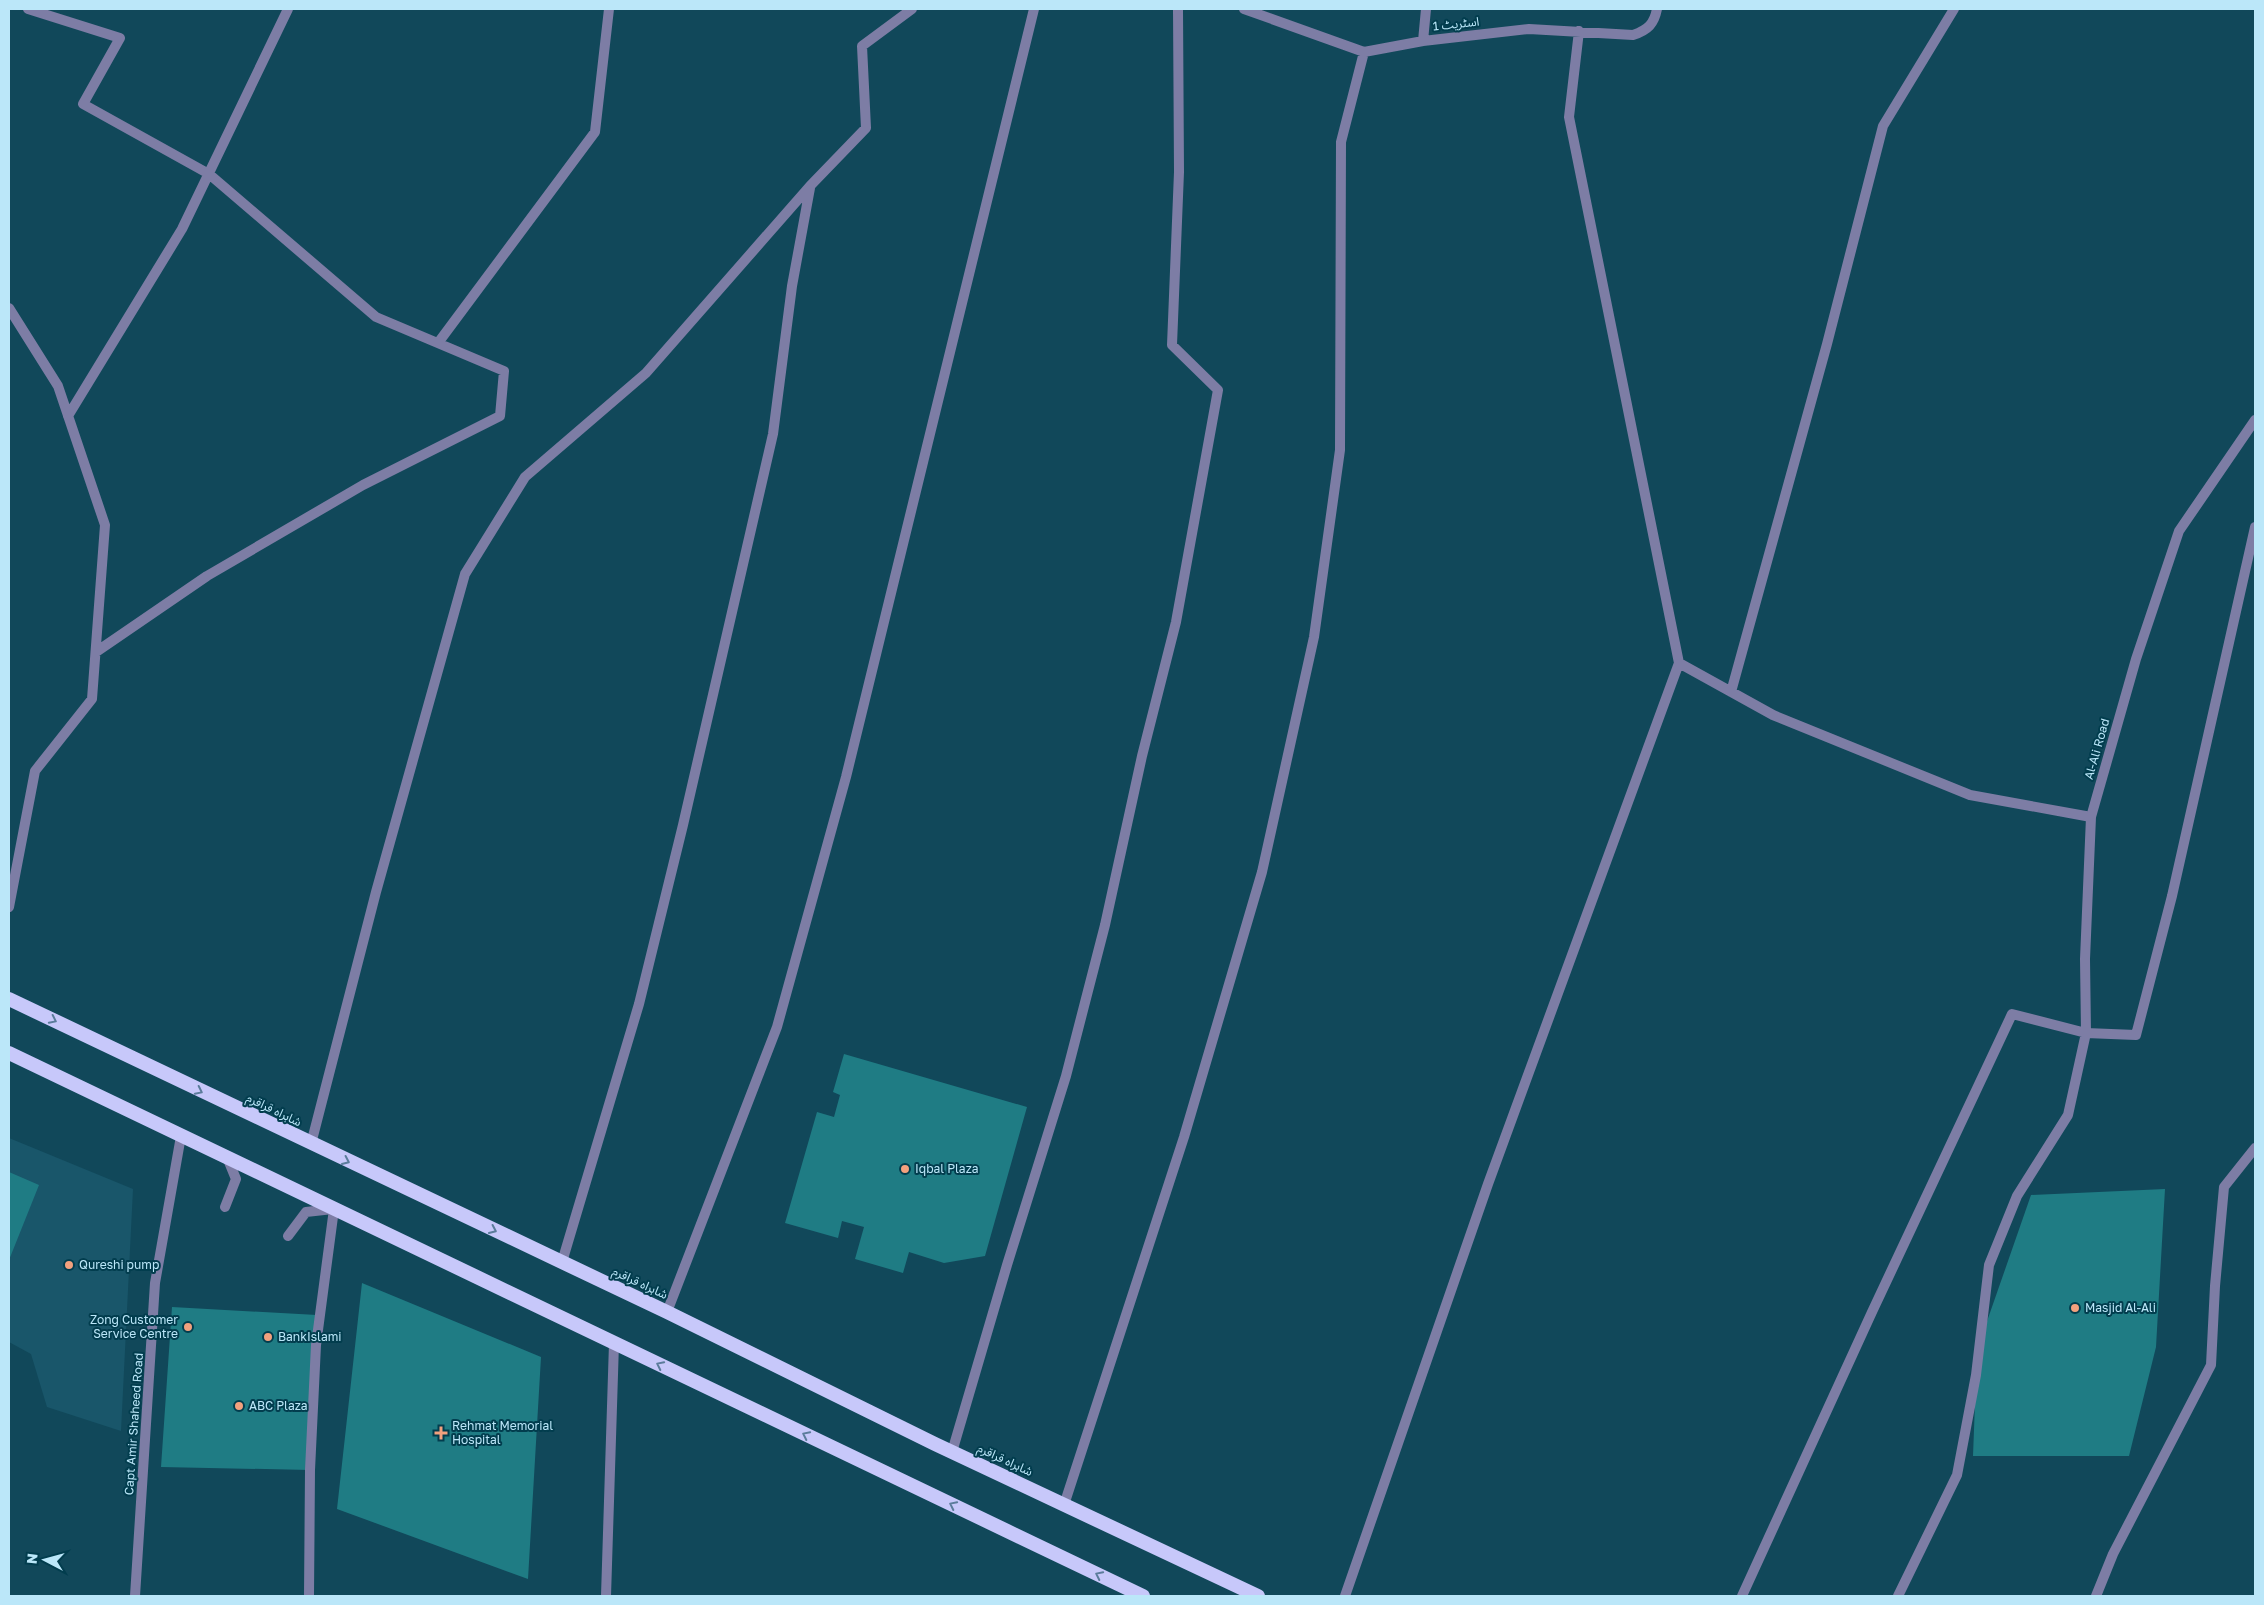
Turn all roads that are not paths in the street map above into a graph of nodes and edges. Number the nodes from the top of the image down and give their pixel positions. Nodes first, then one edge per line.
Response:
1 (28, 9) edge
2 (288, 9) edge
3 (609, 9) edge
4 (912, 9) edge
5 (1034, 9) edge
6 (1178, 9) edge
7 (1244, 9) edge
8 (1426, 9) edge
9 (1657, 9) edge
10 (1954, 9) edge
11 (1579, 31) junction
12 (1423, 40) junction
13 (1364, 52) junction
14 (209, 174) junction
15 (810, 186) junction
16 (9, 308) edge
17 (438, 343) junction
18 (68, 416) junction
19 (2255, 420) edge
20 (2255, 527) edge
21 (96, 652) junction
22 (1679, 663) junction
23 (1731, 692) junction
24 (2091, 817) junction
25 (9, 907) edge
26 (9, 999) edge
27 (2086, 1033) junction
28 (9, 1054) edge
29 (181, 1136) junction
30 (311, 1144) junction
31 (2255, 1148) edge
32 (227, 1158) junction
33 (225, 1207) dead end
34 (334, 1209) junction
35 (288, 1236) dead end
36 (562, 1262) junction
37 (667, 1312) junction
38 (614, 1342) junction
39 (952, 1452) junction
40 (1064, 1505) junction
41 (135, 1596) edge
42 (309, 1596) edge
43 (606, 1596) edge
44 (1144, 1596) edge
45 (1258, 1596) edge
46 (1345, 1596) edge
47 (1742, 1596) edge
48 (1898, 1596) edge
49 (2096, 1596) edge

1 - 14 street
2 - 14 street
3 - 17 street
4 - 15 street
5 - 37 street
6 - 39 street
7 - 13 street
8 - 12 street
9 - 11 street, اسٹریٹ 1
10 - 23 street
11 - 12 street, اسٹریٹ 1
11 - 22 street
12 - 13 street, اسٹریٹ 1
13 - 40 street
14 - 17 street
14 - 18 street
15 - 30 street
15 - 36 street
16 - 18 street
17 - 21 street
18 - 21 street
19 - 24 street, Al-Ali Road
20 - 27 street
21 - 25 street
22 - 23 street
22 - 46 street
23 - 24 street
24 - 27 street, Al-Ali Road
26 -> 30 highway, شاہراہ قراقرم
27 - 47 street
27 - 48 street, Al-Ali Road
28 - 29 highway
29 - 32 highway
29 - 41 street, Capt Amir Shaheed Road
30 -> 36 highway, شاہراہ قراقرم
31 - 49 street
32 - 33 street
32 - 34 highway
34 - 35 street
34 - 38 highway
34 - 42 street
36 - 37 highway, شاہراہ قراقرم
37 - 39 highway, شاہراہ قراقرم
38 - 43 street
44 -> 38 highway
39 - 40 highway, شاہراہ قراقرم
40 - 45 highway, شاہراہ قراقرم

